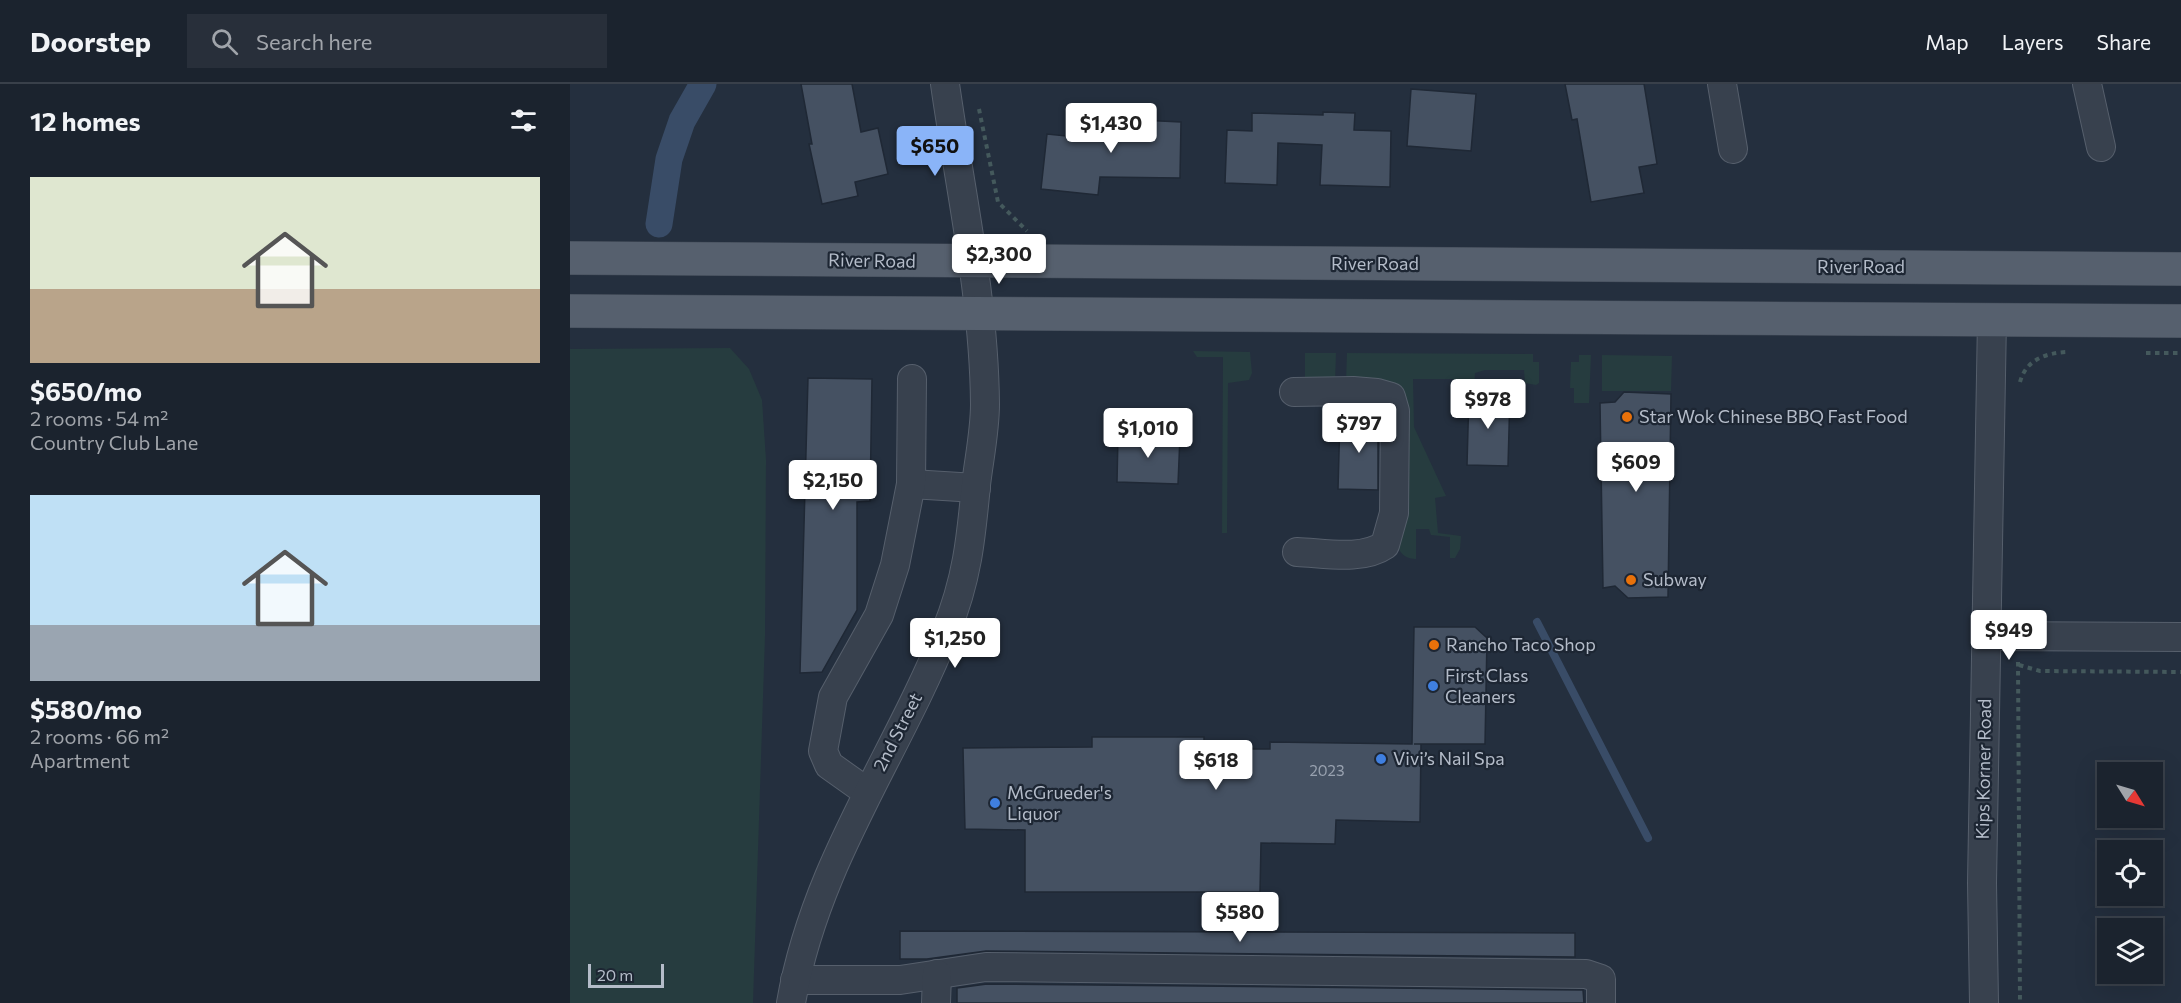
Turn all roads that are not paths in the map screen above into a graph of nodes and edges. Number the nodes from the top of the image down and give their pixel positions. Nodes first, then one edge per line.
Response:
1 (945, 84) edge
2 (1722, 84) edge
3 (2087, 84) edge
4 (2101, 147) dead end
5 (1733, 149) dead end
6 (570, 258) edge
7 (973, 262) junction
8 (2181, 269) edge
9 (570, 311) edge
10 (978, 312) junction
11 (1992, 319) junction
12 (2181, 321) edge
13 (912, 379) dead end
14 (1294, 392) dead end
15 (911, 484) junction
16 (976, 488) junction
17 (1297, 552) dead end
18 (1986, 636) junction
19 (2181, 637) edge
20 (867, 792) junction
21 (936, 974) junction
22 (793, 992) edge
23 (936, 1003) edge
24 (1601, 1003) edge
25 (1984, 1003) edge

1 - 7 street, 2nd Street
2 - 5 street
3 - 4 street
6 - 7 main road, River Road
7 - 8 main road, River Road
7 - 10 street, 2nd Street
9 - 10 main road
10 - 11 main road
10 - 16 street, 2nd Street
11 - 12 main road
11 - 18 street, Kips Korner Road
13 - 15 street
14 - 17 street
15 - 16 street
15 - 20 street
16 - 20 street, 2nd Street
18 - 19 street
18 - 25 street, Kips Korner Road
20 - 22 street, 2nd Street
21 - 22 street
21 - 23 street
21 - 24 street

